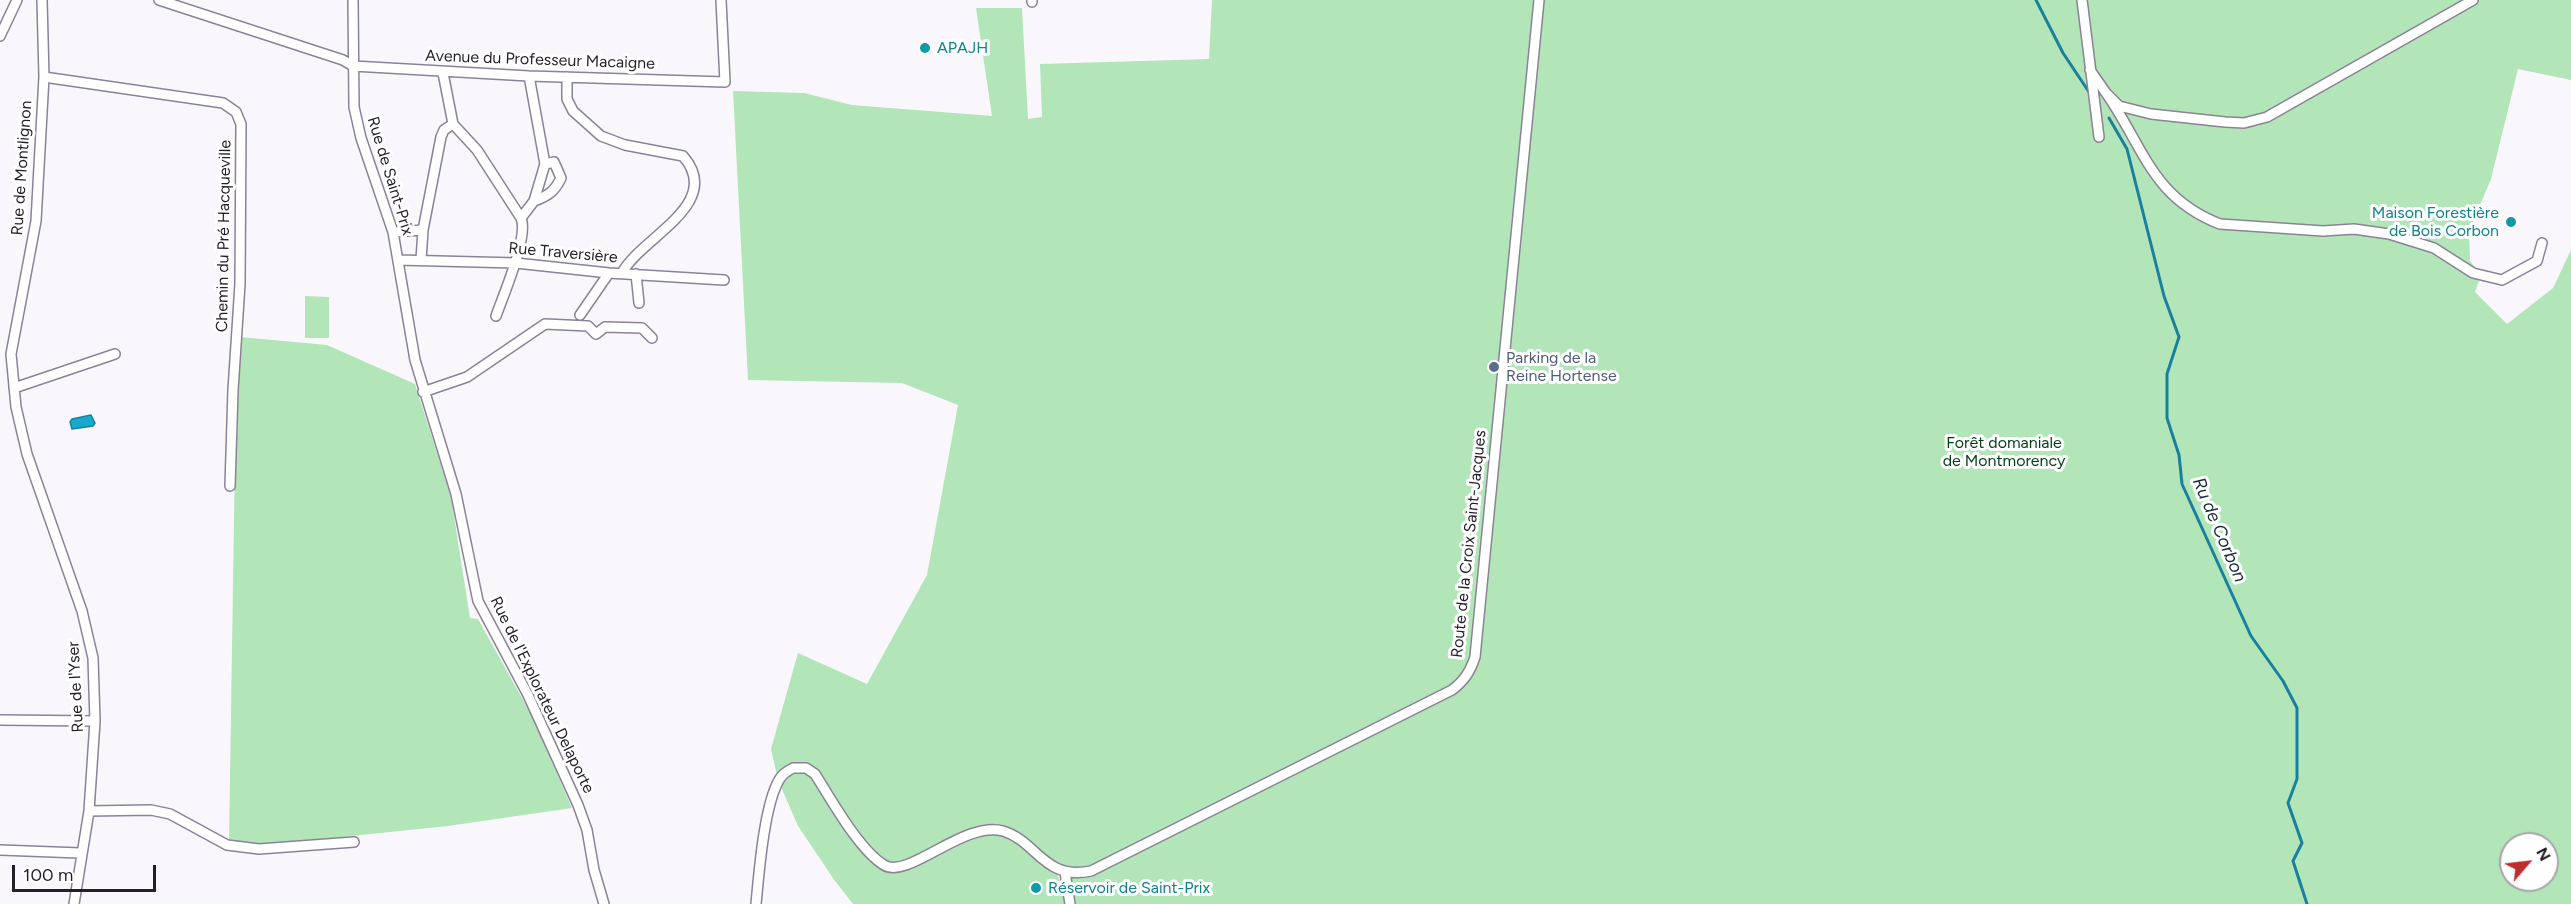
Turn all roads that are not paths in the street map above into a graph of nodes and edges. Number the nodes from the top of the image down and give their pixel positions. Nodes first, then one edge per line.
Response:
1 (17, 0) edge
2 (42, 0) edge
3 (159, 0) edge
4 (353, 0) edge
5 (721, 0) edge
6 (1539, 0) edge
7 (2082, 0) edge
8 (2473, 0) edge
9 (0, 36) edge
10 (353, 66) junction
11 (2090, 70) junction
12 (443, 73) junction
13 (44, 76) junction
14 (529, 76) junction
15 (567, 77) junction
16 (2106, 93) junction
17 (453, 124) junction
18 (2099, 137) dead end
19 (545, 164) junction
20 (534, 201) junction
21 (521, 218) junction
22 (423, 230) junction
23 (393, 232) junction
24 (2542, 243) dead end
25 (398, 260) junction
26 (421, 260) junction
27 (516, 262) junction
28 (609, 273) junction
29 (622, 273) junction
30 (636, 274) junction
31 (724, 279) dead end
32 (639, 303) dead end
33 (580, 315) dead end
34 (496, 316) dead end
35 (652, 338) dead end
36 (115, 354) dead end
37 (415, 360) joint
38 (14, 388) junction
39 (423, 392) junction
40 (16, 407) joint
41 (230, 486) dead end
42 (0, 720) edge
43 (95, 721) junction
44 (89, 811) junction
45 (354, 842) dead end
46 (0, 850) edge
47 (80, 853) junction
48 (1065, 872) junction
49 (74, 904) edge
50 (604, 904) edge
51 (756, 904) edge
52 (1070, 904) edge

1 - 9 street
2 - 13 street, Rue de Montlignon
3 - 10 street, Avenue du Professeur Macaigne
4 - 10 street, Rue de Saint-Prix
5 - 15 street, Avenue du Professeur Macaigne
6 - 48 street, Route de la Croix Saint-Jacques
7 - 11 street
8 - 16 street
10 - 12 street, Avenue du Professeur Macaigne
10 - 23 street, Rue de Saint-Prix
11 - 16 street
11 - 18 street
12 - 14 street, Avenue du Professeur Macaigne
12 - 17 street
13 - 38 street, Rue de Montlignon
13 - 41 street, Chemin du Pré Hacqueville
14 - 15 street, Avenue du Professeur Macaigne
14 - 19 street
15 - 29 street
16 - 24 street
17 - 21 street
17 - 22 street
19 - 20 street
19 - 20 street
20 - 21 street
21 - 27 street
22 - 23 street
22 - 26 street
23 - 25 street, Rue de Saint-Prix
25 - 26 street, Rue Traversière
25 - 37 street, Rue de Saint-Prix
26 - 27 street, Rue Traversière
27 - 28 street, Rue Traversière
27 - 34 street
28 - 29 street, Rue Traversière
28 - 33 street
29 - 30 street, Rue Traversière
30 - 31 street, Rue Traversière
30 - 32 street
35 - 39 street
36 - 38 street
37 - 39 street, Rue de l'Explorateur Delaporte
38 - 40 street, Rue de Montlignon
39 - 50 street, Rue de l'Explorateur Delaporte
40 - 43 street, Rue de l'Yser
42 - 43 street
43 - 44 street, Rue de l'Yser
44 - 45 street
44 - 47 street, Rue de l'Yser
46 - 47 street
47 - 49 street, Rue de l'Yser
48 - 51 street
48 - 52 street

